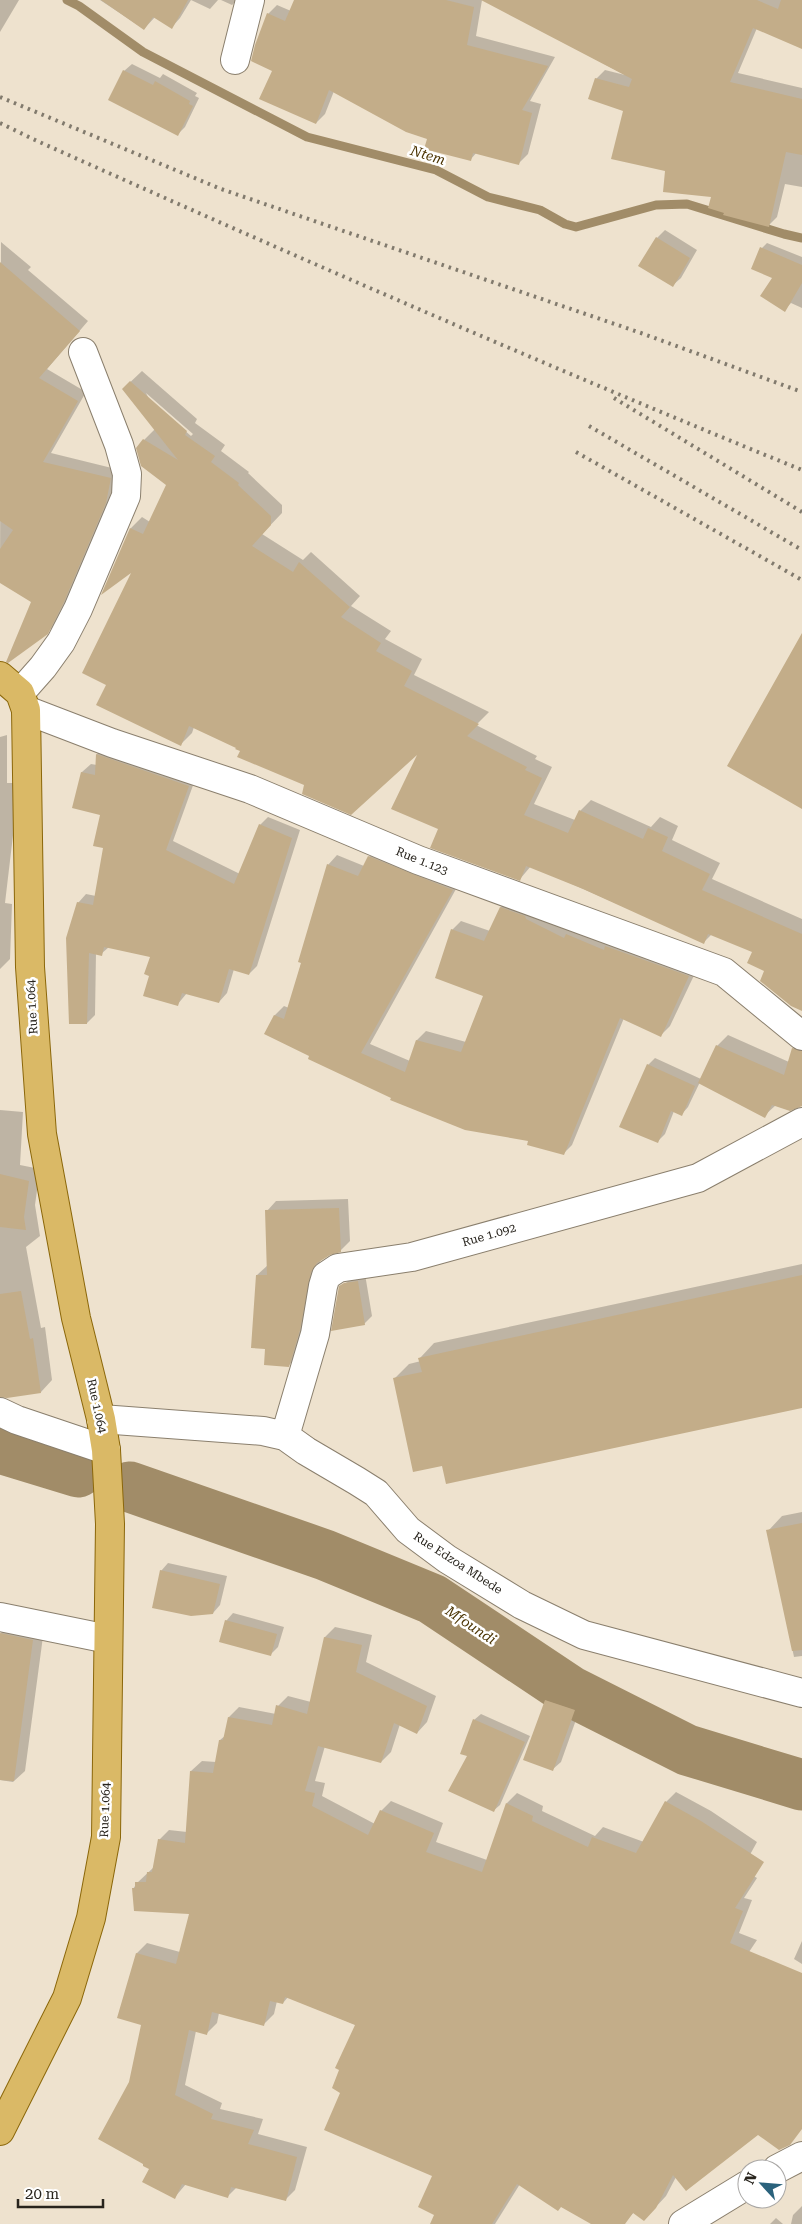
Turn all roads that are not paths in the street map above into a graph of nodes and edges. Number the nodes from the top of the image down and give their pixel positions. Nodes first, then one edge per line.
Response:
1 (250, 0) edge
2 (235, 60) dead end
3 (83, 352) dead end
4 (15, 693) edge
5 (802, 1036) edge
6 (802, 1122) edge
7 (0, 1412) edge
8 (101, 1419) junction
9 (285, 1436) junction
10 (106, 1450) junction
11 (0, 1617) edge
12 (108, 1639) junction
13 (802, 1693) edge
14 (0, 2131) edge
15 (802, 2156) edge
16 (787, 2164) edge
17 (737, 2191) edge
18 (683, 2224) edge

1 - 2 street
3 - 4 street
4 - 5 street, Rue 1.123
4 - 8 main road, Rue 1.064
6 - 9 street, Rue 1.092
7 - 10 street
8 - 9 street, Rue Edzoa Mbede
8 - 10 main road, Rue 1.064
9 - 13 street, Rue Edzoa Mbede
10 - 12 main road, Rue 1.064
11 - 12 street
12 - 14 main road, Rue 1.064
15 - 16 street
17 - 18 street

